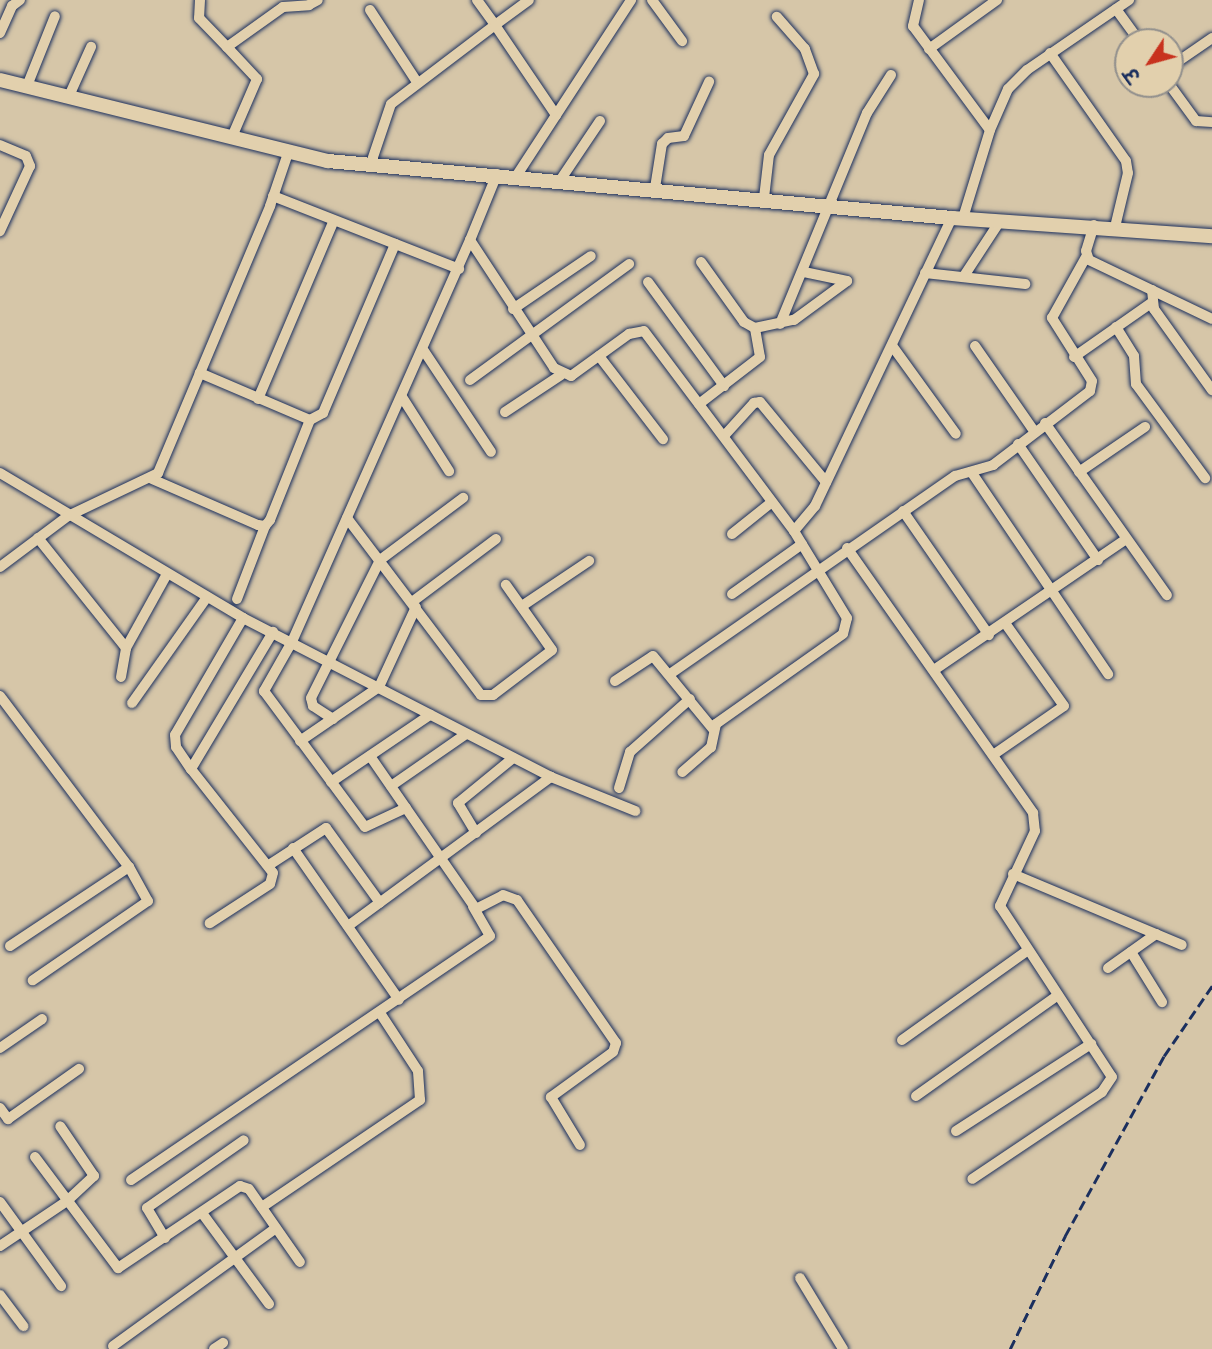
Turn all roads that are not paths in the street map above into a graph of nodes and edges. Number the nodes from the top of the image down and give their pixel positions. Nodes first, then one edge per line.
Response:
1 (20, 0) edge
2 (200, 0) edge
3 (318, 0) edge
4 (477, 0) edge
5 (529, 0) edge
6 (652, 0) edge
7 (919, 0) edge
8 (997, 0) edge
9 (1129, 0) edge
10 (633, 1) edge
11 (1116, 9) junction
12 (370, 10) dead end
13 (55, 16) dead end
14 (777, 17) dead end
15 (495, 25) junction
16 (1130, 28) edge
17 (0, 33) edge
18 (1212, 38) edge
19 (682, 41) dead end
20 (91, 47) dead end
21 (227, 47) junction
22 (929, 49) junction
23 (1050, 53) junction
24 (1184, 57) edge
25 (891, 75) dead end
26 (0, 80) edge
27 (417, 82) junction
28 (709, 82) dead end
29 (27, 86) junction
30 (69, 96) junction
31 (1179, 98) edge
32 (556, 115) junction
33 (600, 121) dead end
34 (1212, 122) edge
35 (990, 130) junction
36 (231, 139) junction
37 (0, 145) edge
38 (288, 153) junction
39 (370, 166) junction
40 (497, 174) junction
41 (517, 176) junction
42 (561, 179) junction
43 (655, 188) junction
44 (273, 196) junction
45 (764, 198) junction
46 (832, 204) junction
47 (958, 218) junction
48 (334, 220) junction
49 (1000, 221) junction
50 (1094, 225) junction
51 (1115, 227) junction
52 (0, 231) edge
53 (1212, 236) edge
54 (470, 240) junction
55 (395, 244) junction
56 (591, 256) dead end
57 (1086, 257) junction
58 (701, 262) dead end
59 (629, 264) dead end
60 (459, 269) junction
61 (804, 272) junction
62 (925, 273) junction
63 (964, 276) junction
64 (648, 282) dead end
65 (1025, 284) dead end
66 (1152, 290) junction
67 (1151, 303) junction
68 (513, 309) junction
69 (1212, 318) edge
70 (780, 324) junction
71 (1116, 327) junction
72 (755, 328) junction
73 (531, 335) junction
74 (975, 346) dead end
75 (893, 347) junction
76 (424, 351) junction
77 (599, 356) junction
78 (1074, 356) junction
79 (200, 373) junction
80 (561, 375) junction
81 (470, 380) dead end
82 (724, 386) junction
83 (1212, 390) edge
84 (402, 397) junction
85 (258, 399) junction
86 (699, 404) junction
87 (505, 412) dead end
88 (310, 420) junction
89 (1045, 423) junction
90 (1145, 427) dead end
91 (1034, 431) junction
92 (956, 434) dead end
93 (724, 436) junction
94 (663, 439) dead end
95 (1018, 444) junction
96 (491, 452) dead end
97 (449, 471) dead end
98 (1079, 472) junction
99 (0, 473) edge
100 (972, 473) junction
101 (1205, 478) dead end
102 (152, 479) junction
103 (826, 482) junction
104 (463, 498) dead end
105 (772, 502) junction
106 (903, 511) junction
107 (68, 516) junction
108 (347, 518) junction
109 (265, 526) junction
110 (794, 531) junction
111 (732, 534) dead end
112 (38, 538) junction
113 (1126, 539) junction
114 (496, 540) dead end
115 (802, 544) junction
116 (848, 548) junction
117 (380, 560) junction
118 (1098, 560) junction
119 (589, 561) dead end
120 (0, 567) edge
121 (817, 568) junction
122 (167, 573) junction
123 (506, 585) dead end
124 (1053, 593) junction
125 (732, 594) dead end
126 (1167, 595) dead end
127 (207, 597) junction
128 (237, 599) dead end
129 (414, 604) junction
130 (522, 606) junction
131 (243, 618) junction
132 (1005, 623) junction
133 (273, 632) junction
134 (989, 635) junction
135 (293, 640) junction
136 (126, 648) junction
137 (332, 661) junction
138 (934, 670) junction
139 (670, 674) junction
140 (1108, 674) dead end
141 (121, 677) dead end
142 (615, 681) dead end
143 (379, 687) junction
144 (0, 696) edge
145 (690, 699) junction
146 (132, 703) dead end
147 (430, 715) junction
148 (333, 719) junction
149 (713, 729) junction
150 (466, 734) junction
151 (300, 741) junction
152 (993, 755) junction
153 (370, 756) junction
154 (513, 758) junction
155 (191, 769) junction
156 (682, 772) dead end
157 (551, 777) junction
158 (331, 782) junction
159 (391, 786) junction
160 (619, 788) dead end
161 (407, 808) junction
162 (635, 811) dead end
163 (477, 833) junction
164 (293, 848) junction
165 (442, 859) junction
166 (269, 865) junction
167 (129, 867) junction
168 (1013, 874) junction
169 (380, 904) junction
170 (473, 906) junction
171 (210, 923) dead end
172 (348, 926) junction
173 (1156, 934) junction
174 (1182, 945) dead end
175 (10, 946) dead end
176 (1027, 951) junction
177 (1131, 953) junction
178 (1108, 968) dead end
179 (33, 980) dead end
180 (1058, 995) junction
181 (399, 1000) junction
182 (1162, 1002) dead end
183 (380, 1013) junction
184 (42, 1019) dead end
185 (902, 1040) dead end
186 (1091, 1044) junction
187 (0, 1048) edge
188 (79, 1069) dead end
189 (916, 1096) dead end
190 (0, 1108) edge
191 (60, 1126) dead end
192 (956, 1131) dead end
193 (244, 1140) dead end
194 (580, 1145) dead end
195 (35, 1157) dead end
196 (972, 1179) dead end
197 (131, 1180) dead end
198 (67, 1201) junction
199 (0, 1202) edge
200 (262, 1207) junction
201 (202, 1213) junction
202 (276, 1228) junction
203 (21, 1231) junction
204 (165, 1238) junction
205 (0, 1246) edge
206 (234, 1258) junction
207 (300, 1262) dead end
208 (800, 1278) dead end
209 (61, 1286) dead end
210 (0, 1295) edge
211 (269, 1304) dead end
212 (23, 1326) dead end
213 (113, 1346) dead end
214 (843, 1349) edge

1 - 17 street
2 - 21 street
3 - 21 street
4 - 15 street
5 - 15 street
6 - 19 street
7 - 22 street
8 - 22 street
9 - 11 street
10 - 32 street
11 - 16 street
11 - 23 street
12 - 27 street
13 - 29 street
14 - 45 street
15 - 27 street
15 - 32 street
18 - 24 street
20 - 30 street
21 - 36 street
22 - 35 street
23 - 35 street
23 - 51 street
25 - 46 street
26 - 29 street
27 - 39 street
28 - 43 street
29 - 30 street
30 - 36 street
31 - 34 street
32 - 41 street
33 - 42 street
35 - 47 street
36 - 38 street
37 - 52 street
38 - 39 street
38 - 44 street
39 - 40 street
40 - 41 street
40 - 54 street
41 - 42 street
42 - 43 street
43 - 45 street
44 - 48 street
44 - 79 street
45 - 46 street
46 - 47 street
46 - 61 street
47 - 49 street
47 - 62 street
48 - 55 street
48 - 85 street
49 - 50 street
49 - 63 street
50 - 51 street
50 - 57 street
51 - 53 street
54 - 60 street
54 - 68 street
55 - 60 street
55 - 88 street
56 - 68 street
57 - 66 street
57 - 78 street
58 - 72 street
59 - 73 street
60 - 76 street
61 - 70 street
61 - 70 street
62 - 63 street
62 - 75 street
63 - 65 street
64 - 82 street
66 - 67 street
66 - 69 street
67 - 71 street
67 - 83 street
68 - 73 street
70 - 72 street
71 - 78 street
71 - 101 street
72 - 82 street
73 - 80 street
73 - 81 street
74 - 91 street
75 - 92 street
75 - 103 street
76 - 84 street
76 - 96 street
77 - 80 street
77 - 86 street
77 - 94 street
78 - 89 street
79 - 85 street
79 - 102 street
80 - 87 street
82 - 86 street
84 - 97 street
84 - 108 street
85 - 88 street
86 - 93 street
88 - 109 street
89 - 91 street
89 - 98 street
90 - 98 street
91 - 95 street
93 - 103 street
93 - 105 street
95 - 100 street
95 - 118 street
98 - 113 street
99 - 107 street
100 - 106 street
100 - 124 street
102 - 107 street
102 - 109 street
103 - 110 street
104 - 117 street
105 - 110 street
105 - 111 street
106 - 116 street
106 - 134 street
107 - 112 street
107 - 122 street
108 - 117 street
108 - 135 street
109 - 128 street
110 - 115 street
112 - 120 street
112 - 136 street
113 - 118 street
113 - 126 street
114 - 129 street
115 - 121 street
115 - 125 street
116 - 121 street
116 - 138 street
117 - 129 street
117 - 137 street
118 - 124 street
119 - 130 street
121 - 139 street
121 - 149 street
122 - 127 street
122 - 136 street
123 - 130 street
124 - 132 street
124 - 140 street
127 - 131 street
127 - 146 street
129 - 130 street
129 - 143 street
131 - 133 street
131 - 155 street
132 - 134 street
132 - 152 street
133 - 135 street
133 - 155 street
134 - 138 street
135 - 137 street
135 - 151 street
136 - 141 street
137 - 143 street
137 - 148 street
138 - 152 street
139 - 142 street
139 - 145 street
143 - 147 street
143 - 148 street
144 - 167 street
145 - 149 street
145 - 160 street
147 - 150 street
147 - 153 street
148 - 151 street
149 - 156 street
150 - 154 street
150 - 159 street
151 - 158 street
152 - 168 street
153 - 158 street
153 - 159 street
154 - 157 street
154 - 163 street
155 - 166 street
157 - 162 street
157 - 163 street
158 - 161 street
159 - 161 street
161 - 165 street
163 - 165 street
164 - 166 street
164 - 169 street
164 - 172 street
165 - 169 street
165 - 170 street
166 - 171 street
167 - 175 street
167 - 179 street
168 - 173 street
168 - 176 street
169 - 172 street
170 - 181 street
170 - 194 street
172 - 181 street
173 - 174 street
173 - 177 street
176 - 180 street
176 - 185 street
177 - 178 street
177 - 182 street
180 - 186 street
180 - 189 street
181 - 183 street
183 - 197 street
183 - 200 street
184 - 187 street
186 - 192 street
186 - 196 street
188 - 190 street
191 - 198 street
193 - 204 street
195 - 198 street
198 - 203 street
198 - 204 street
199 - 203 street
200 - 201 street
200 - 202 street
201 - 204 street
201 - 206 street
202 - 206 street
202 - 207 street
203 - 205 street
203 - 209 street
206 - 211 street
206 - 213 street
208 - 214 street
210 - 212 street

